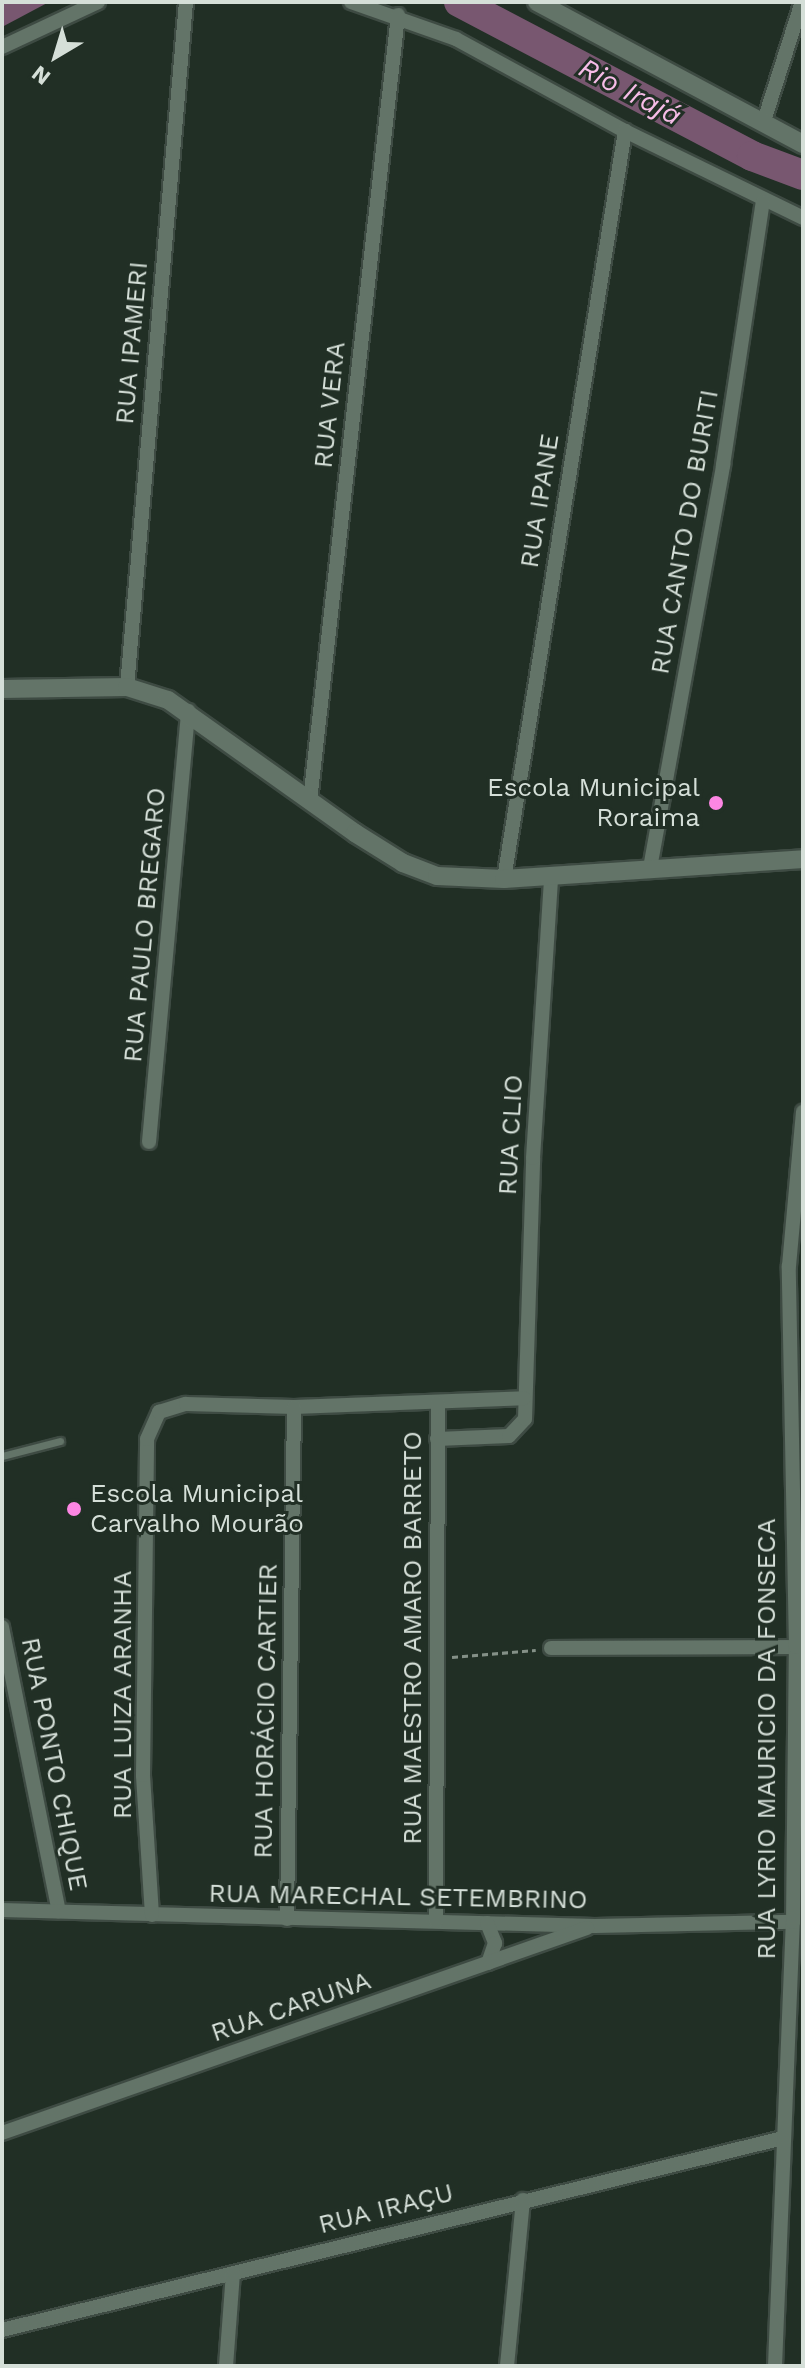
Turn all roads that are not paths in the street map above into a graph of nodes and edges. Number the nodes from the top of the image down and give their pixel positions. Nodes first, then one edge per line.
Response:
1 (98, 2) edge
2 (186, 2) edge
3 (351, 2) edge
4 (538, 2) edge
5 (802, 2) edge
6 (398, 15) junction
7 (2, 47) edge
8 (763, 124) junction
9 (625, 131) junction
10 (803, 144) edge
11 (763, 202) junction
12 (803, 218) edge
13 (127, 687) junction
14 (2, 689) edge
15 (188, 711) junction
16 (310, 801) junction
17 (803, 859) edge
18 (650, 868) junction
19 (551, 876) junction
20 (504, 879) junction
21 (803, 1112) edge
22 (149, 1142) dead end
23 (524, 1398) junction
24 (438, 1403) junction
25 (294, 1407) junction
26 (437, 1439) junction
27 (60, 1441) dead end
28 (2, 1456) edge
29 (2, 1627) edge
30 (4, 1647) edge
31 (796, 1647) junction
32 (551, 1648) road end
33 (2, 1910) edge
34 (59, 1911) junction
35 (152, 1915) junction
36 (287, 1919) junction
37 (436, 1921) junction
38 (793, 1922) junction
39 (487, 1923) junction
40 (595, 1926) junction
41 (488, 1963) junction
42 (2, 2133) edge
43 (783, 2138) junction
44 (523, 2200) junction
45 (233, 2273) junction
46 (2, 2330) edge
47 (226, 2366) edge
48 (507, 2366) edge
49 (775, 2366) edge

1 - 7 street
2 - 13 street, RUA IPAMERI
3 - 6 street
4 - 8 street
5 - 8 street
6 - 9 street
6 - 16 street, RUA VERA
8 - 10 street
9 - 11 street
9 - 20 street, RUA IPANE
11 - 12 street
11 - 18 street, RUA CANTO DO BURITI
13 - 14 street
13 - 15 street
15 - 16 street
15 - 22 street, RUA PAULO BREGARO
16 - 20 street
17 - 18 street
18 - 19 street
19 - 20 street
19 - 23 street, RUA CLIO
21 - 31 street, RUA LYRIO MAURICIO DA FONSECA
23 - 24 street
23 - 26 street, RUA CLIO
24 - 25 street
24 - 26 street, RUA MAESTRO AMARO BARRETO
25 - 35 street, RUA LUIZA ARANHA
25 - 36 street, RUA HORÁCIO CARTIER
26 - 37 street, RUA MAESTRO AMARO BARRETO
27 - 28 lane
29 - 30 street, RUA PONTO CHIQUE
30 - 34 street, RUA PONTO CHIQUE
31 - 32 street
31 - 38 street, RUA LYRIO MAURICIO DA FONSECA
33 - 34 street, RUA MARECHAL SETEMBRINO
34 - 35 street, RUA MARECHAL SETEMBRINO
35 - 36 street, RUA MARECHAL SETEMBRINO
36 - 37 street, RUA MARECHAL SETEMBRINO
37 - 39 street, RUA MARECHAL SETEMBRINO
38 - 40 street, RUA MARECHAL SETEMBRINO
38 - 43 street, RUA LYRIO MAURICIO DA FONSECA
39 - 40 street, RUA MARECHAL SETEMBRINO
39 - 41 street
40 - 41 street, RUA CARUNA
41 - 42 street, RUA CARUNA
43 - 44 street, RUA IRAÇU
43 - 49 street, RUA LYRIO MAURICIO DA FONSECA
44 - 45 street, RUA IRAÇU
44 - 48 street
45 - 46 street, RUA IRAÇU
45 - 47 street

